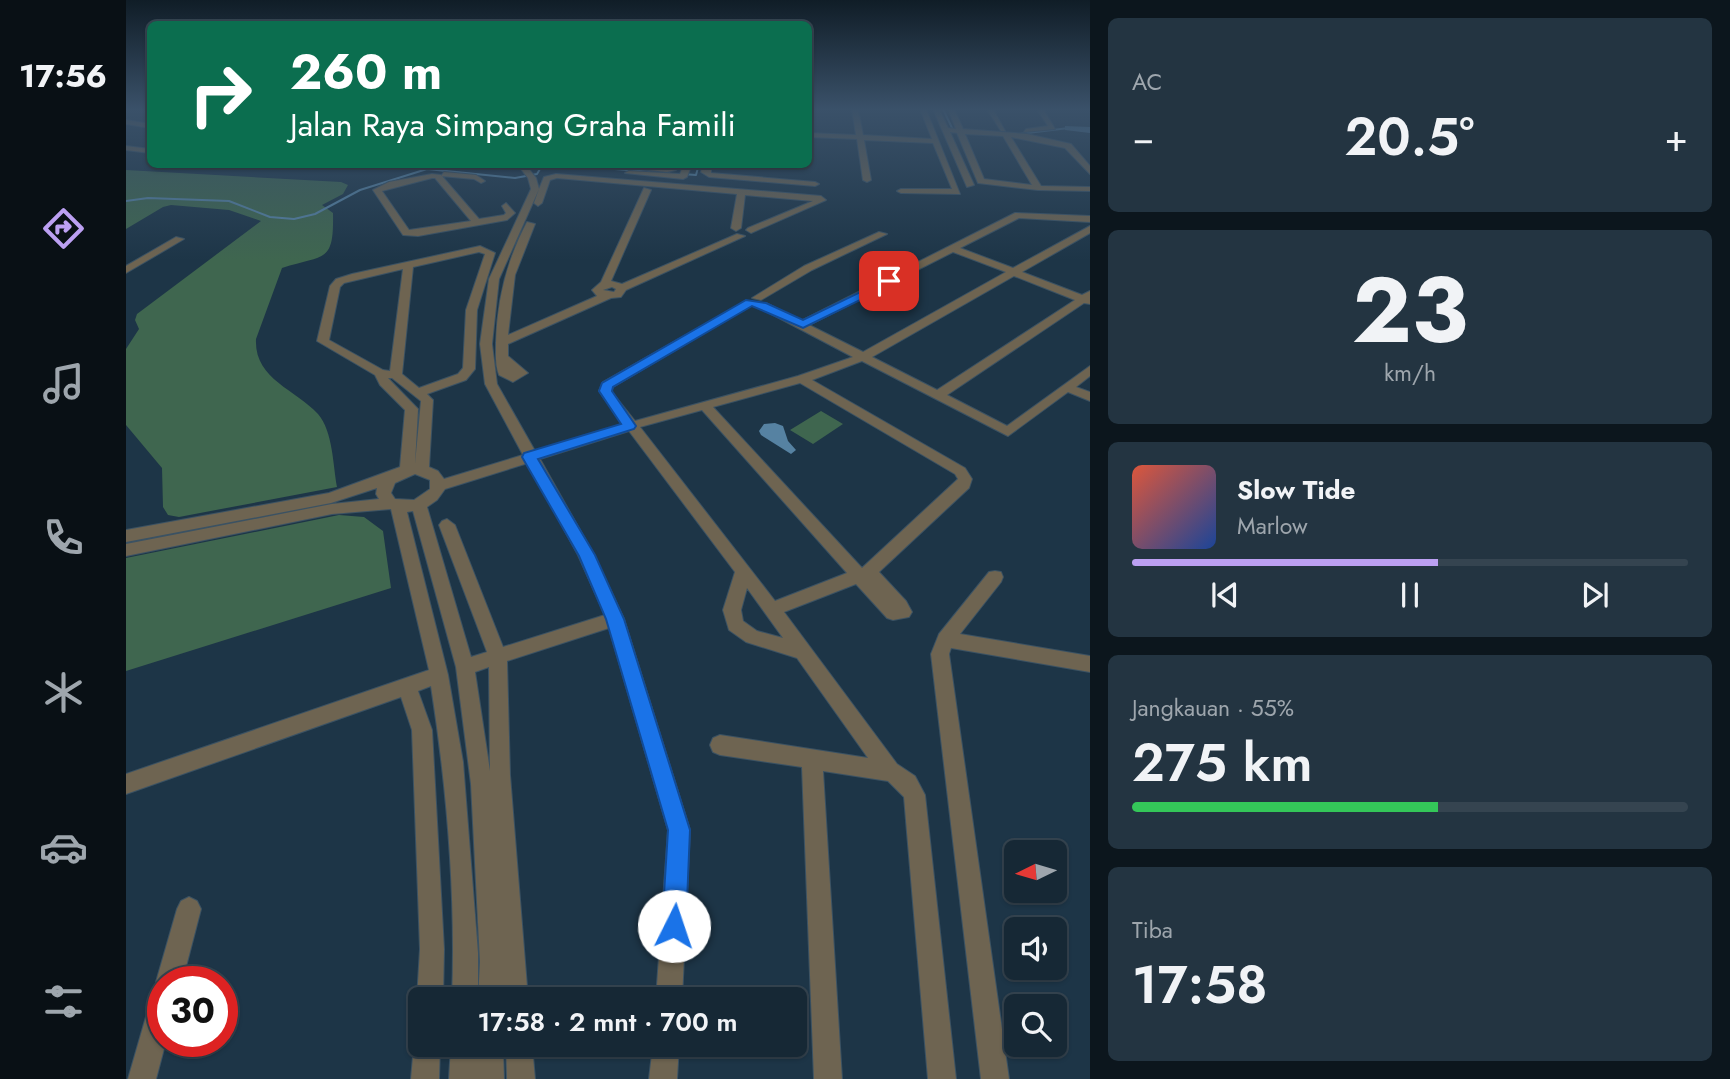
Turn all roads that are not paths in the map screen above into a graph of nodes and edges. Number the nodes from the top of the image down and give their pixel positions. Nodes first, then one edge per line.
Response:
1 (863, 159) edge
2 (944, 159) edge
3 (959, 159) edge
4 (971, 159) edge
5 (1020, 159) edge
6 (1068, 159) edge
7 (525, 168) edge
8 (574, 168) edge
9 (647, 168) edge
10 (673, 168) edge
11 (706, 168) edge
12 (686, 171) edge
13 (441, 172) edge
14 (655, 175) junction
15 (788, 177) junction
16 (867, 180) dead end
17 (481, 181) dead end
18 (815, 184) dead end
19 (970, 185) dead end
20 (649, 187) junction
21 (1038, 188) junction
22 (1090, 188) edge
23 (901, 191) dead end
24 (741, 192) junction
25 (780, 195) junction
26 (506, 206) dead end
27 (1090, 219) edge
28 (480, 222) junction
29 (518, 225) junction
30 (1090, 229) edge
31 (738, 232) junction
32 (882, 234) dead end
33 (179, 239) dead end
34 (954, 249) junction
35 (407, 265) junction
36 (126, 271) edge
37 (1015, 274) junction
38 (606, 290) junction
39 (1087, 298) edge
40 (756, 302) junction
41 (803, 324) junction
42 (502, 342) junction
43 (502, 357) dead end
44 (863, 357) junction
45 (1090, 370) edge
46 (396, 374) junction
47 (382, 378) junction
48 (802, 379) junction
49 (1066, 387) junction
50 (419, 392) junction
51 (939, 395) junction
52 (1090, 397) edge
53 (705, 407) junction
54 (630, 426) junction
55 (529, 457) junction
56 (414, 470) junction
57 (390, 478) junction
58 (439, 486) junction
59 (394, 505) junction
60 (419, 505) junction
61 (447, 525) dead end
62 (126, 536) edge
63 (126, 550) edge
64 (743, 572) junction
65 (864, 574) junction
66 (995, 577) dead end
67 (772, 609) junction
68 (615, 619) junction
69 (945, 639) junction
70 (800, 651) junction
71 (498, 658) junction
72 (1090, 664) edge
73 (465, 667) junction
74 (439, 675) junction
75 (407, 687) junction
76 (720, 745) dead end
77 (812, 759) junction
78 (890, 771) junction
79 (126, 784) edge
80 (189, 909) dead end
81 (173, 966) edge
82 (430, 987) edge
83 (465, 987) edge
84 (491, 987) edge
85 (514, 987) edge
86 (670, 987) edge
87 (148, 1057) edge
88 (426, 1057) edge
89 (464, 1057) edge
90 (490, 1057) edge
91 (520, 1057) edge
92 (665, 1057) edge
93 (142, 1079) edge
94 (425, 1079) edge
95 (463, 1079) edge
96 (490, 1079) edge
97 (521, 1079) edge
98 (663, 1079) edge
99 (828, 1079) edge
100 (942, 1079) edge
101 (995, 1079) edge

1 - 16 street
2 - 23 street
3 - 19 street
4 - 21 street
5 - 21 street
6 - 22 street
7 - 29 street
8 - 14 street
9 - 10 street
11 - 15 street
12 - 14 street
13 - 17 street
13 - 28 street
13 - 28 street
14 - 20 street
15 - 18 street
15 - 25 street
20 - 24 street
20 - 38 street
20 - 42 street
21 - 22 street
24 - 25 street
24 - 31 street
25 - 31 street
26 - 28 street
27 - 34 street
28 - 29 street
29 - 55 street
30 - 37 street
31 - 38 street
32 - 40 street
33 - 36 street
34 - 37 street
34 - 41 street
35 - 46 street
35 - 47 street
35 - 50 street
37 - 39 street
37 - 44 street
38 - 42 street
39 - 51 street
40 - 41 street
40 - 54 street
41 - 44 street
42 - 43 street
44 - 48 street
44 - 51 street
45 - 49 street
46 - 47 street
46 - 50 street
47 - 56 street
48 - 53 street
48 - 65 street
49 - 51 street
49 - 52 street
50 - 56 street
53 - 54 street
53 - 65 street
54 - 55 street
54 - 64 street
55 - 58 street
55 - 68 street
56 - 57 street
56 - 58 street
57 - 59 street
57 - 62 street
58 - 60 street
59 - 60 street
59 - 63 street
59 - 74 street
60 - 73 street
61 - 71 street
64 - 67 street
64 - 70 street
65 - 67 street
66 - 69 street
67 - 70 street
68 - 71 street
68 - 86 street
69 - 72 street
69 - 101 street
70 - 78 street
71 - 73 street
71 - 85 street
73 - 84 street
74 - 75 street
74 - 83 street
75 - 79 street
75 - 82 street
76 - 77 street
77 - 78 street
77 - 99 street
78 - 100 street
80 - 81 street
87 - 93 street
88 - 94 street
89 - 95 street
90 - 96 street
91 - 97 street
92 - 98 street

